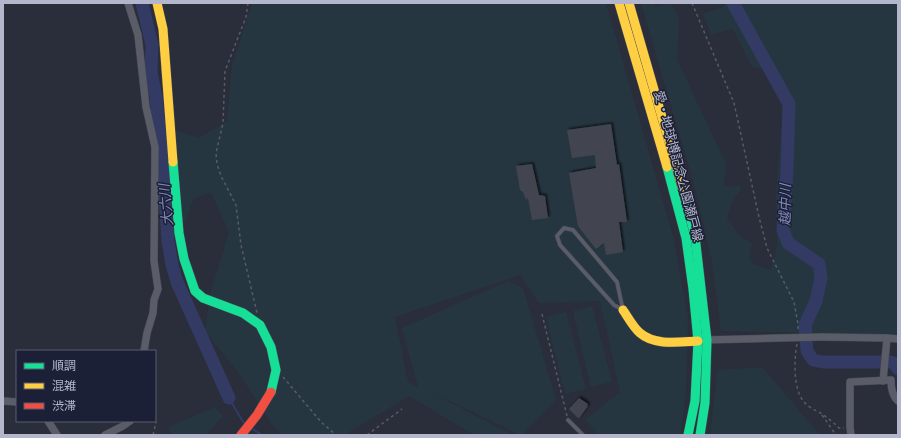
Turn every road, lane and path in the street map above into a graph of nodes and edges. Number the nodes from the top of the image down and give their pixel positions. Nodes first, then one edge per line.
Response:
1 (128, 3) edge
2 (157, 3) edge
3 (248, 3) edge
4 (619, 3) edge
5 (629, 3) edge
6 (692, 3) edge
7 (623, 310) junction
8 (542, 314) dead end
9 (260, 325) junction
10 (797, 336) dead end
11 (887, 338) junction
12 (898, 339) edge
13 (702, 340) junction
14 (797, 342) dead end
15 (144, 350) edge
16 (276, 370) junction
17 (883, 381) junction
18 (3, 401) edge
19 (898, 401) edge
20 (16, 402) edge
21 (402, 409) dead end
22 (821, 413) junction
23 (568, 420) joint
24 (49, 422) edge
25 (129, 422) edge
26 (156, 422) edge
27 (851, 431) edge
28 (58, 435) edge
29 (105, 435) edge
30 (153, 435) edge
31 (241, 435) edge
32 (336, 435) edge
33 (367, 435) edge
34 (583, 435) edge
35 (688, 435) edge
36 (700, 435) edge
37 (836, 435) edge

1 - 15 street
2 - 9 main road
3 - 9 path
4 - 13 main road, 愛・地球博記念公園瀬戸線
5 - 13 main road, 愛・地球博記念公園瀬戸線
6 - 10 path
7 - 7 lane
7 - 13 main road
8 - 23 path
9 - 16 main road
11 - 12 street
11 - 13 street, bridge
11 - 17 street
13 - 35 main road, 愛・地球博記念公園瀬戸線
13 - 36 main road, 愛・地球博記念公園瀬戸線
14 - 22 path
16 - 31 main road
16 - 32 path
17 - 19 street
17 - 27 street
18 - 20 street
21 - 33 path
22 - 27 path
22 - 37 path
23 - 34 lane
24 - 28 street
25 - 29 street
26 - 30 path

